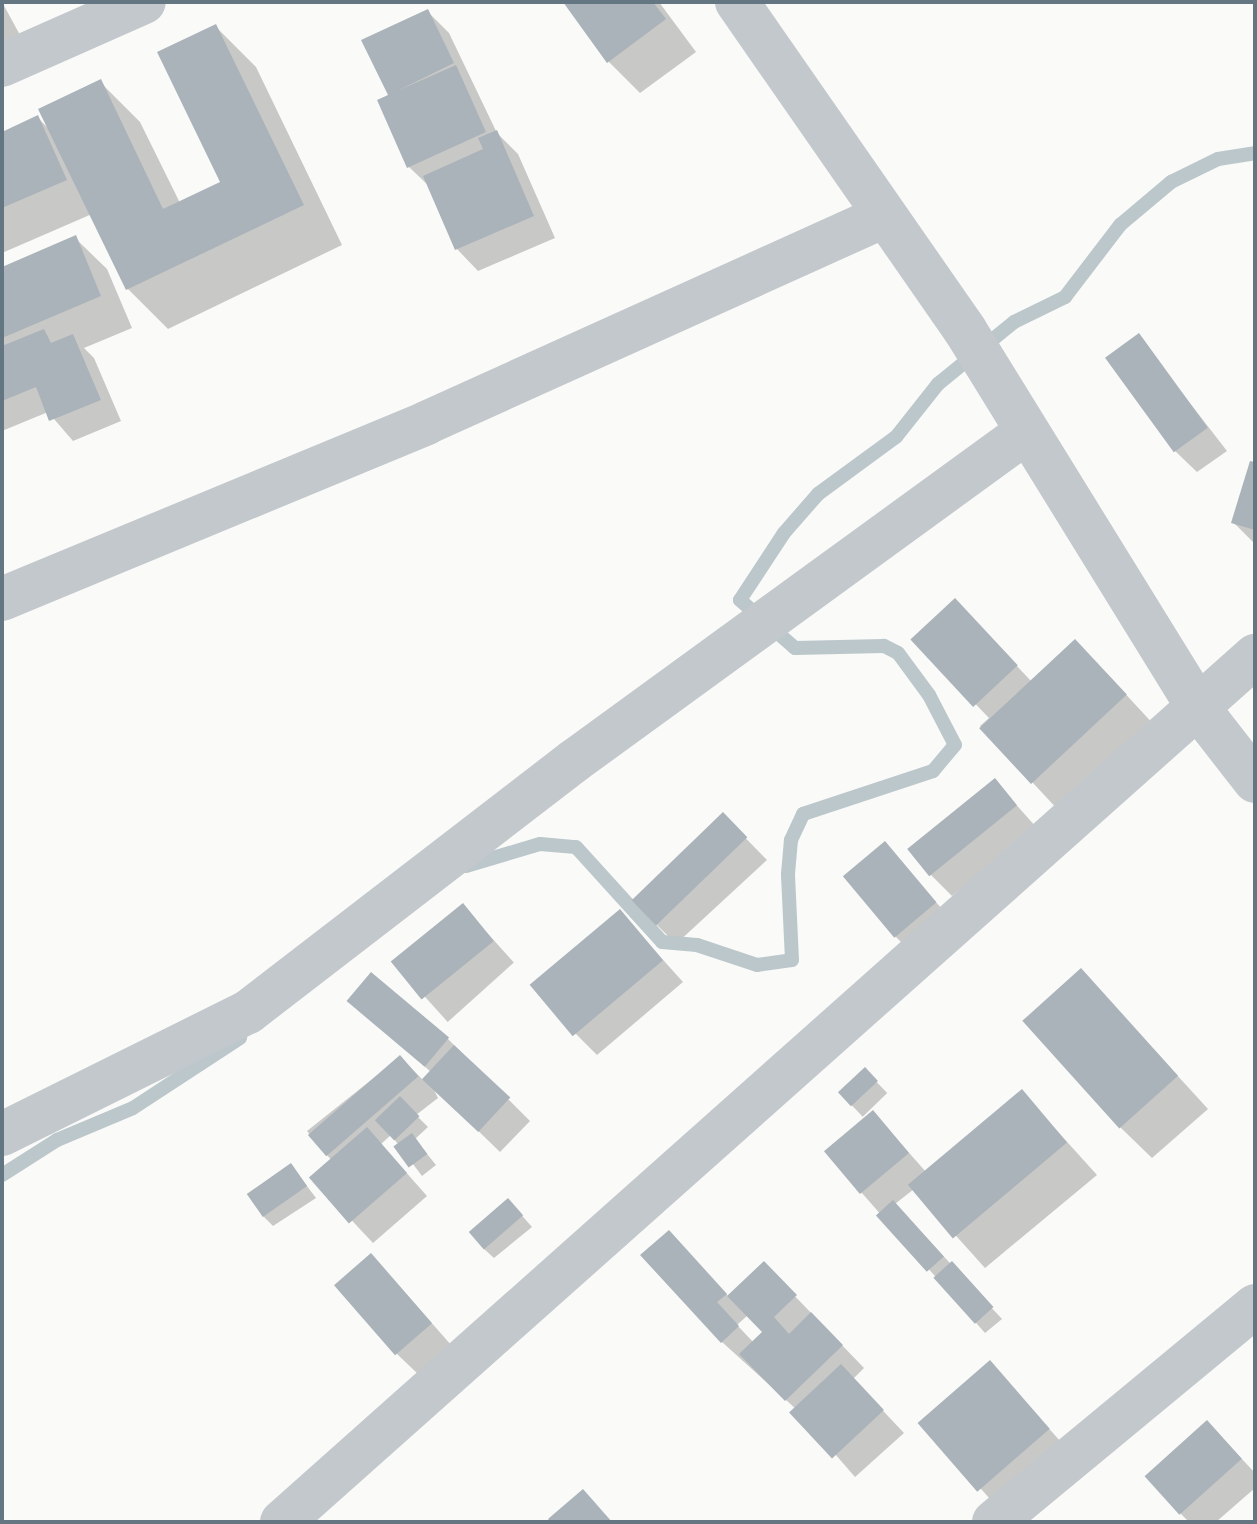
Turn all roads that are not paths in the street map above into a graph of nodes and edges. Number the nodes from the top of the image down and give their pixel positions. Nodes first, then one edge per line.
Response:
1 (144, 2) edge
2 (737, 2) edge
3 (2, 65) edge
4 (884, 216) junction
5 (1025, 433) junction
6 (2, 599) edge
7 (1255, 656) edge
8 (1199, 709) junction
9 (1255, 781) edge
10 (2, 1134) edge
11 (1255, 1306) edge
12 (282, 1522) edge
13 (994, 1522) edge

1 - 3 street
2 - 4 street
4 - 5 street
4 - 6 street
5 - 8 street
5 - 10 street
7 - 8 street
8 - 9 street
8 - 12 street
11 - 13 street

